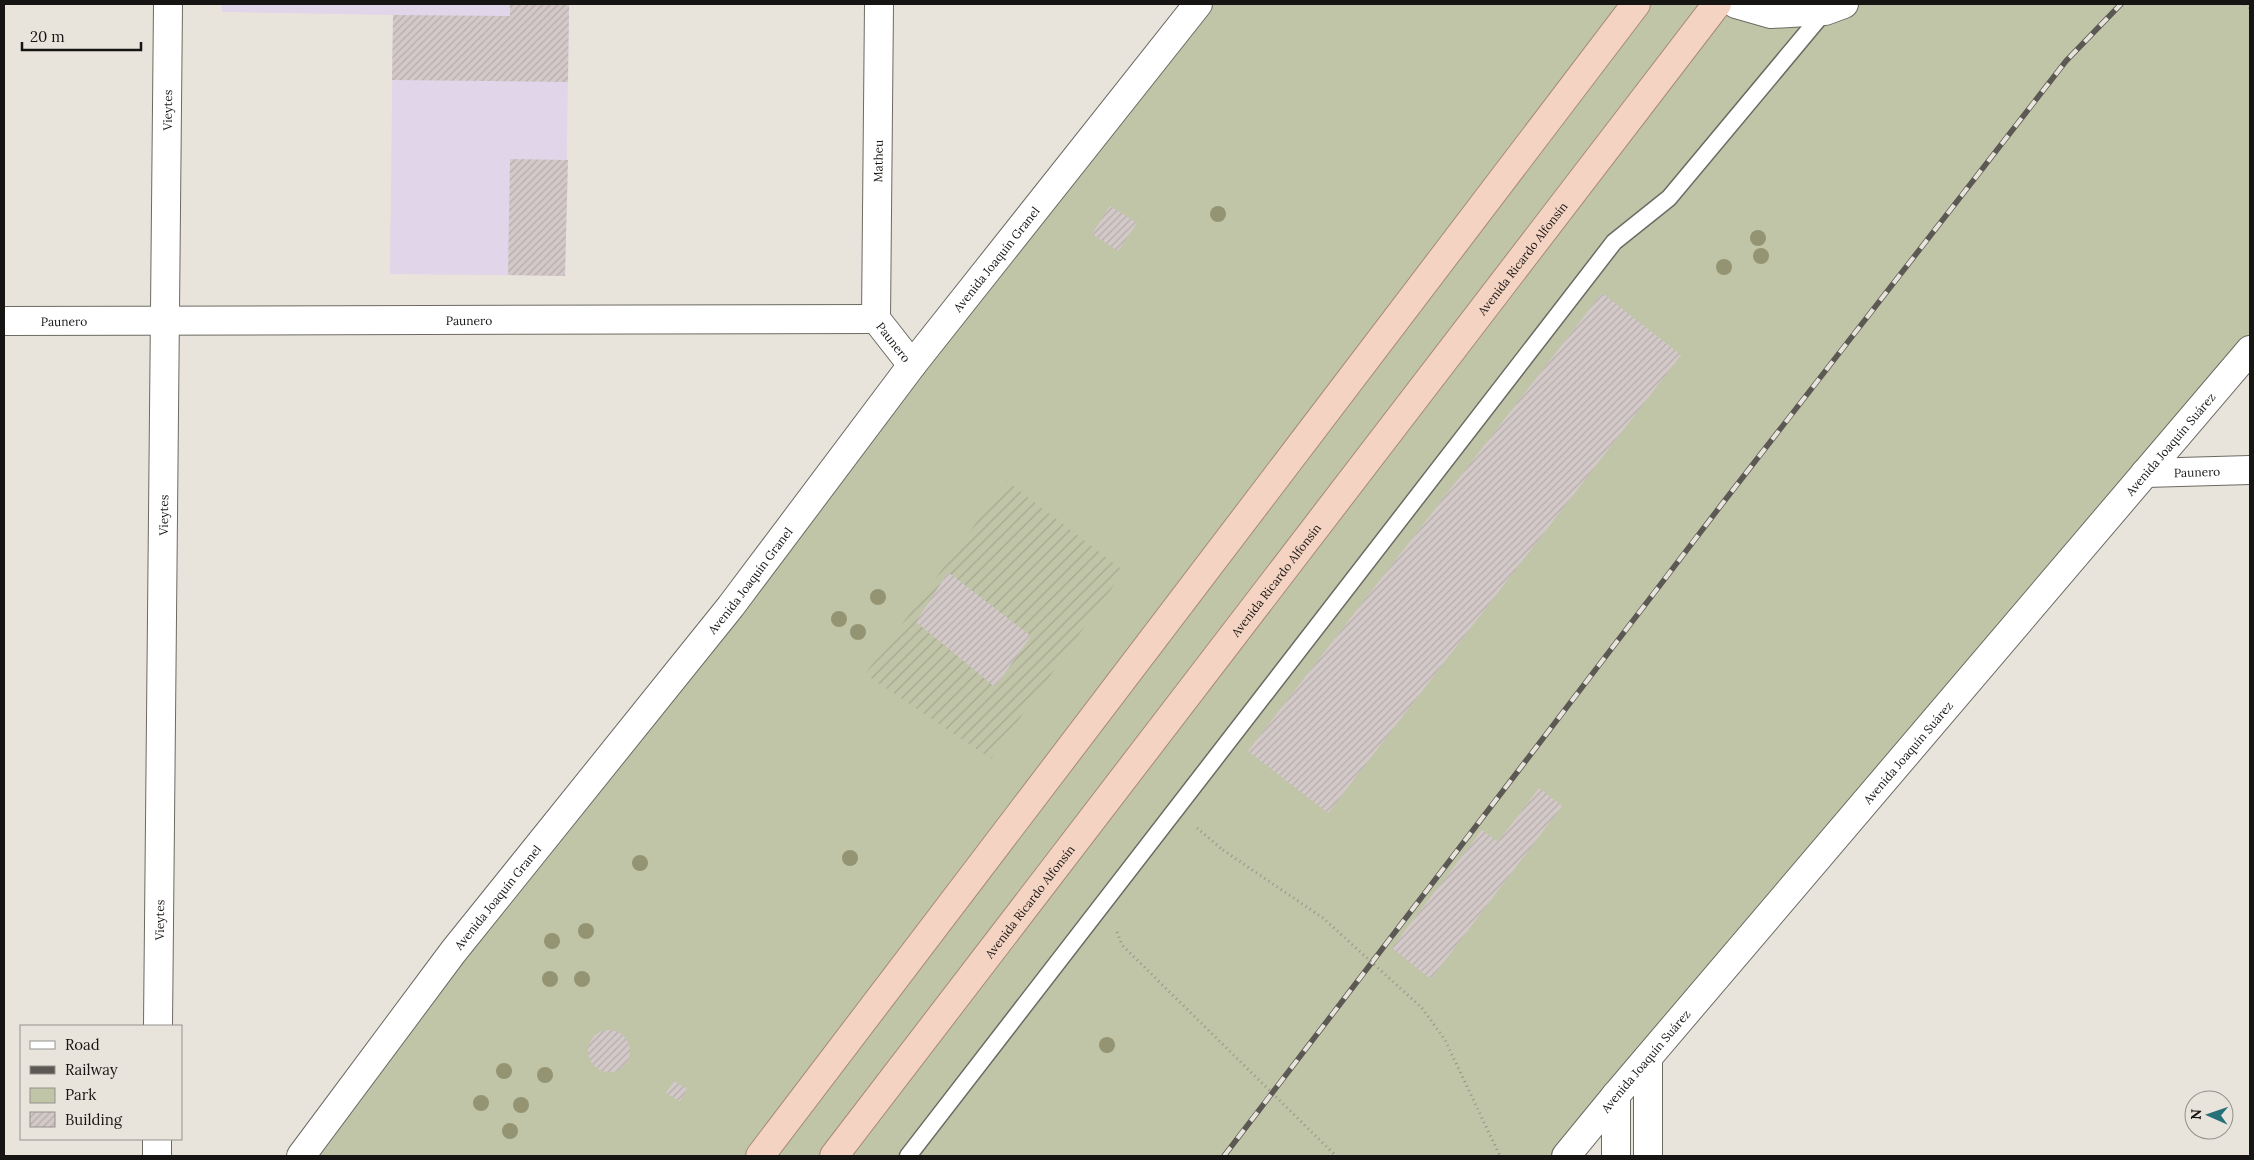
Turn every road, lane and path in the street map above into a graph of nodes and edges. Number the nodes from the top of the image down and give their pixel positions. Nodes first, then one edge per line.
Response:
1 (168, 4) edge
2 (879, 4) edge
3 (1198, 4) edge
4 (1636, 4) edge
5 (1717, 4) edge
6 (1736, 4) edge
7 (2245, 4) edge
8 (1834, 8) edge
9 (2250, 8) edge
10 (876, 319) junction
11 (165, 320) junction
12 (4, 321) edge
13 (2250, 350) edge
14 (912, 365) junction
15 (2250, 470) edge
16 (2145, 473) junction
17 (1176, 811) junction
18 (1103, 903) junction
19 (158, 1025) edge
20 (1648, 1058) junction
21 (1616, 1095) junction
22 (157, 1140) edge
23 (157, 1156) edge
24 (301, 1156) edge
25 (760, 1156) edge
26 (834, 1156) edge
27 (908, 1156) edge
28 (1336, 1156) edge
29 (1500, 1156) edge
30 (1566, 1156) edge
31 (1616, 1156) edge
32 (1648, 1156) edge

1 - 11 street, Vieytes
2 - 10 street, Matheu
3 - 14 street, Avenida Joaquín Granel
4 - 25 highway
5 - 26 highway, Avenida Ricardo Alfonsín
6 - 8 street
7 - 9 path
8 - 17 lane
10 - 11 street, Paunero
10 - 14 street, Paunero
11 - 12 street, Paunero
11 - 19 street, Vieytes
13 - 16 street, Avenida Joaquín Suárez
14 - 24 street, Avenida Joaquín Granel
15 - 16 street, Paunero
16 - 20 street, Avenida Joaquín Suárez
17 - 18 lane
17 - 29 path, bridge
18 - 27 lane
18 - 28 path
20 - 21 street, Avenida Joaquín Suárez
20 - 32 street
21 - 30 street, Avenida Joaquín Suárez
21 - 31 street
22 - 23 street

